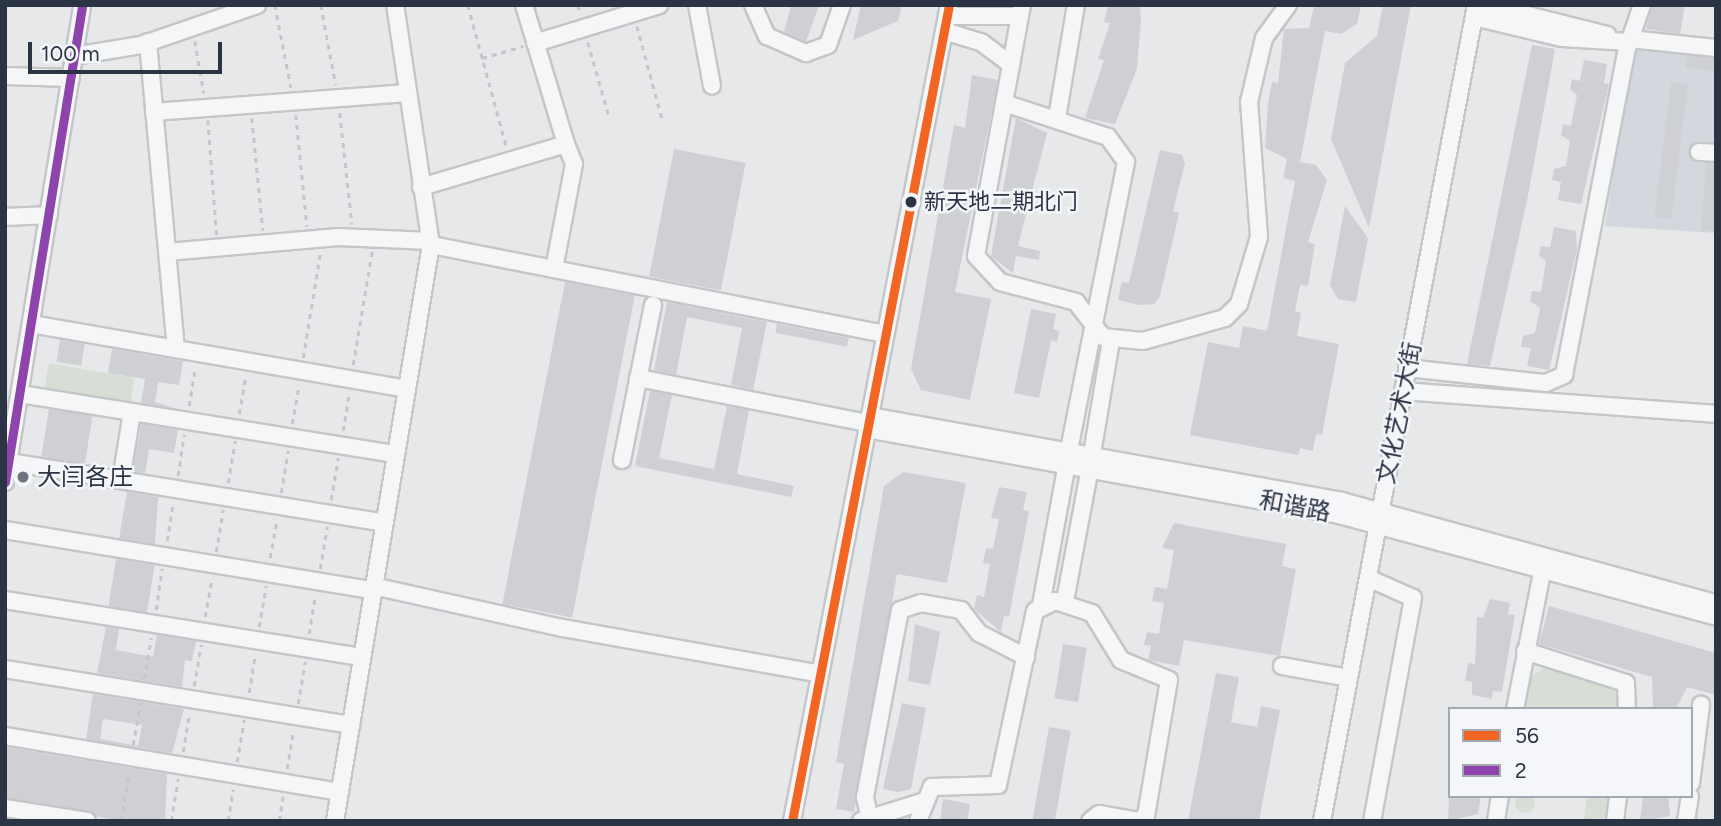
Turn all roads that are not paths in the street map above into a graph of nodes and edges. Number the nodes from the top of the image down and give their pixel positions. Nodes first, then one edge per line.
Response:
1 (82, 5) edge
2 (257, 5) edge
3 (395, 5) edge
4 (524, 5) edge
5 (659, 5) edge
6 (697, 5) edge
7 (753, 5) edge
8 (842, 5) edge
9 (1076, 5) edge
10 (1288, 5) edge
11 (1488, 5) edge
12 (1642, 5) edge
13 (1021, 10) edge
14 (1475, 11) edge
15 (947, 18) edge
16 (1630, 41) junction
17 (148, 42) junction
18 (535, 43) junction
19 (1716, 48) edge
20 (74, 56) junction
21 (1011, 65) junction
22 (5, 76) edge
23 (71, 78) junction
24 (712, 86) dead end
25 (407, 93) junction
26 (1004, 103) junction
27 (154, 112) junction
28 (1057, 118) junction
29 (565, 144) junction
30 (421, 187) junction
31 (49, 215) junction
32 (5, 217) edge
33 (431, 243) junction
34 (167, 252) junction
35 (554, 269) junction
36 (653, 305) dead end
37 (1090, 321) junction
38 (31, 324) junction
39 (885, 334) junction
40 (1111, 340) junction
41 (176, 349) junction
42 (1408, 368) junction
43 (638, 378) junction
44 (406, 389) junction
45 (1403, 391) junction
46 (20, 394) junction
47 (132, 412) junction
48 (1716, 414) edge
49 (868, 423) junction
50 (395, 454) junction
51 (1068, 456) junction
52 (622, 460) dead end
53 (1091, 461) junction
54 (9, 462) junction
55 (121, 480) junction
56 (5, 482) edge
57 (1379, 518) junction
58 (384, 523) junction
59 (5, 530) edge
60 (1543, 568) junction
61 (1368, 578) junction
62 (373, 588) junction
63 (5, 600) edge
64 (1065, 601) junction
65 (1716, 603) edge
66 (1041, 605) junction
67 (1716, 617) edge
68 (1525, 651) junction
69 (362, 657) junction
70 (1026, 657) junction
71 (1282, 666) dead end
72 (5, 669) edge
73 (820, 674) junction
74 (1349, 678) junction
75 (1701, 705) dead end
76 (1515, 707) edge
77 (1627, 707) edge
78 (351, 725) junction
79 (5, 736) edge
80 (1693, 768) edge
81 (340, 792) junction
82 (1500, 798) edge
83 (1618, 798) edge
84 (1689, 798) edge
85 (922, 802) junction
86 (5, 808) edge
87 (865, 818) edge
88 (1496, 820) edge
89 (87, 821) edge
90 (335, 821) edge
91 (792, 821) edge
92 (918, 821) edge
93 (1090, 821) edge
94 (1138, 821) edge
95 (1322, 821) edge
96 (1372, 821) edge
97 (1514, 821) edge
98 (1615, 821) edge
99 (1686, 821) edge

1 - 20 street
2 - 17 street
3 - 25 street
4 - 18 street
5 - 18 street
6 - 24 street
7 - 8 street
9 - 28 street
10 - 40 street
11 - 16 street
12 - 16 street
13 - 15 street
13 - 21 street
14 - 16 street
14 - 42 street, 文化艺术大街
15 - 21 street
15 - 39 street
16 - 19 street
16 - 42 street
17 - 20 street
17 - 27 street
18 - 29 street
20 - 23 street
21 - 26 street
22 - 23 street
23 - 31 street
25 - 27 street
25 - 30 street
26 - 28 street
26 - 37 street
27 - 34 street
28 - 37 street
29 - 30 street
29 - 35 street
30 - 33 street
31 - 32 street
31 - 38 street
33 - 34 street
33 - 35 street
33 - 44 street
34 - 41 street
35 - 39 street
36 - 43 street
37 - 40 street
37 - 51 street
38 - 41 street
38 - 46 street
39 - 49 street
40 - 53 street
41 - 44 street
42 - 45 street, 文化艺术大街
43 - 49 street, 和谐路
43 - 52 street
44 - 50 street
45 - 48 street
45 - 57 street, 文化艺术大街
46 - 47 street
46 - 54 street
47 - 50 street
47 - 55 street
49 - 51 street, 和谐路
49 - 73 street
50 - 58 street
51 - 53 street, 和谐路
51 - 66 street
53 - 57 street, 和谐路
53 - 64 street
54 - 55 street
54 - 56 street
55 - 58 street
57 - 60 street, 和谐路
57 - 61 street, 文化艺术大街
57 - 65 street, 和谐路
58 - 62 street
59 - 62 street
60 - 67 street, 和谐路
60 - 68 street
61 - 74 street, 文化艺术大街
61 - 96 street
62 - 69 street
62 - 73 street
63 - 69 street
64 - 66 street
64 - 94 street
66 - 70 street
68 - 76 street
68 - 77 street
69 - 78 street
70 - 85 street
70 - 87 street
71 - 74 street
72 - 78 street
73 - 91 street
74 - 95 street, 文化艺术大街
75 - 80 street
78 - 81 street
79 - 81 street
81 - 90 street
82 - 88 street
83 - 98 street
84 - 99 street
85 - 87 street
85 - 92 street
86 - 89 street
88 - 97 street
93 - 94 street

